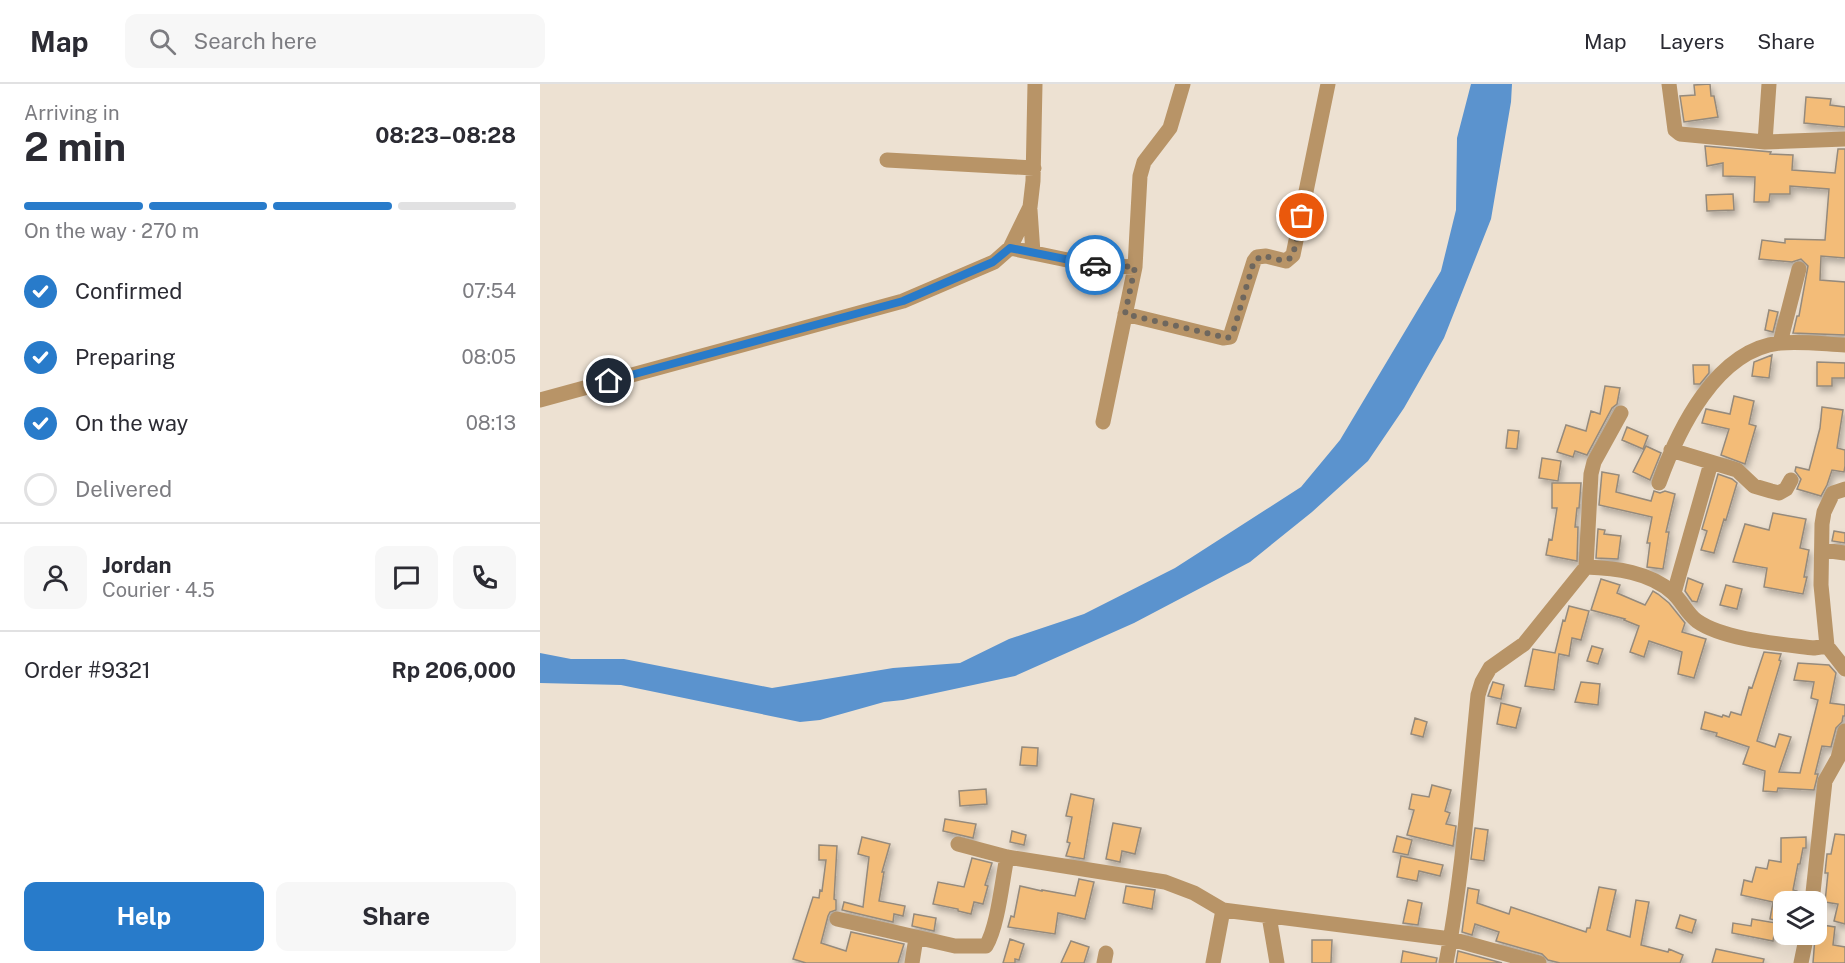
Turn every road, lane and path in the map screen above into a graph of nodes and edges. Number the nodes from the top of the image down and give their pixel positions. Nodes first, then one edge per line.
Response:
1 (1035, 84) edge
2 (1183, 84) edge
3 (1328, 84) edge
4 (1669, 84) edge
5 (1769, 84) edge
6 (1845, 139) edge
7 (1765, 142) junction
8 (887, 160) dead end
9 (1034, 168) junction
10 (1030, 207) junction
11 (1010, 248) junction
12 (1033, 253) junction
13 (1135, 267) junction
14 (1799, 269) dead end
15 (1125, 314) junction
16 (1780, 343) junction
17 (1845, 345) edge
18 (540, 400) edge
19 (1621, 413) dead end
20 (1103, 422) dead end
21 (1671, 450) junction
22 (1711, 463) junction
23 (1791, 480) dead end
24 (1659, 483) dead end
25 (1845, 489) edge
26 (1823, 550) junction
27 (1845, 553) edge
28 (1586, 567) junction
29 (1674, 594) junction
30 (1827, 646) junction
31 (1845, 669) edge
32 (1845, 730) edge
33 (958, 844) dead end
34 (1007, 857) junction
35 (1813, 891) edge
36 (1223, 910) junction
37 (1269, 916) junction
38 (837, 919) dead end
39 (916, 938) junction
40 (1451, 939) junction
41 (1805, 945) edge
42 (912, 963) edge
43 (1214, 963) edge
44 (1277, 963) edge
45 (1446, 963) edge
46 (1539, 963) edge
47 (1801, 963) edge

1 - 9 street
2 - 13 street
3 - 15 street
4 - 7 street
5 - 7 street
6 - 7 street
8 - 9 street
9 - 10 street
10 - 11 street
10 - 12 street
11 - 12 street
11 - 18 street
12 - 13 street
13 - 15 street
14 - 16 street
15 - 20 street
16 - 17 street
16 - 21 street
19 - 28 street
21 - 22 street
21 - 24 street
22 - 23 street
22 - 29 street
25 - 26 street
26 - 27 street
26 - 30 street
28 - 29 street
28 - 40 street
29 - 30 street
30 - 31 street
32 - 35 street
33 - 34 street
34 - 36 street
34 - 39 street
36 - 37 street
36 - 43 street
37 - 40 street
37 - 44 street
38 - 39 street
39 - 42 street
40 - 45 street
40 - 46 street
41 - 47 street

